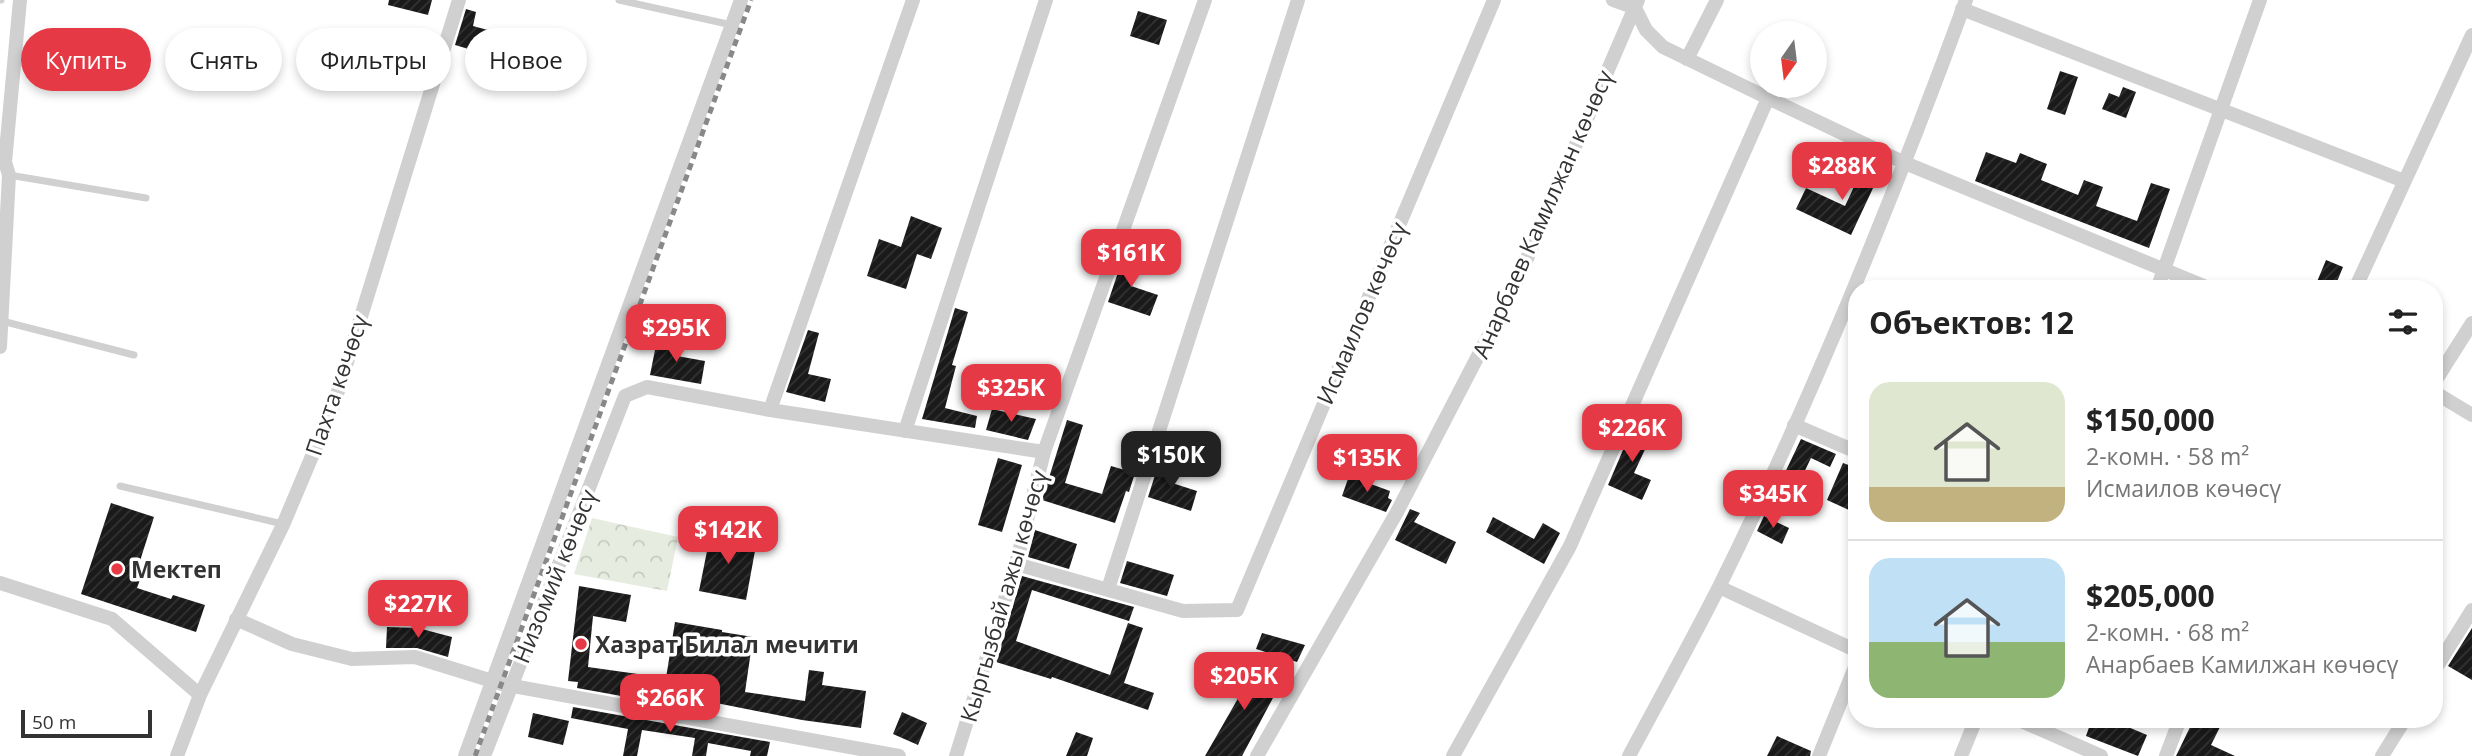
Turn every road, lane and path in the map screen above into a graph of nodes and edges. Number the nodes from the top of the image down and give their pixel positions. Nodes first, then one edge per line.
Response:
1 (20, 0) edge
2 (459, 0) edge
3 (619, 0) edge
4 (741, 0) edge
5 (913, 0) edge
6 (1046, 0) edge
7 (1205, 0) edge
8 (1298, 0) edge
9 (1494, 0) edge
10 (1613, 0) edge
11 (1717, 0) edge
12 (2260, 0) edge
13 (1636, 4) edge
14 (1964, 5) edge
15 (732, 24) junction
16 (2472, 34) edge
17 (1687, 59) junction
18 (1768, 99) junction
19 (2221, 110) junction
20 (4, 143) edge
21 (1905, 163) junction
22 (9, 175) junction
23 (2404, 181) junction
24 (146, 198) dead end
25 (2164, 270) junction
26 (1855, 280) edge
27 (2160, 280) edge
28 (2189, 280) edge
29 (2359, 280) edge
30 (1848, 298) edge
31 (1, 321) edge
32 (2472, 323) edge
33 (0, 347) edge
34 (134, 355) dead end
35 (2443, 369) edge
36 (2443, 397) edge
37 (770, 410) junction
38 (2472, 415) edge
39 (1794, 425) junction
40 (905, 431) junction
41 (1848, 448) edge
42 (1044, 453) junction
43 (120, 486) dead end
44 (283, 525) junction
45 (1016, 564) junction
46 (0, 583) edge
47 (1718, 587) junction
48 (1108, 589) junction
49 (2472, 610) edge
50 (236, 618) junction
51 (1848, 647) edge
52 (2443, 657) edge
53 (493, 681) junction
54 (1848, 684) edge
55 (510, 685) junction
56 (200, 695) junction
57 (1972, 728) edge
58 (2037, 728) edge
59 (2177, 728) edge
60 (2399, 728) edge
61 (897, 755) edge
62 (177, 756) edge
63 (465, 756) edge
64 (484, 756) edge
65 (956, 756) edge
66 (1257, 756) edge
67 (1453, 756) edge
68 (1629, 756) edge
69 (1819, 756) edge
70 (1961, 756) edge
71 (2101, 756) edge
72 (2166, 756) edge
73 (2382, 756) edge

1 - 20 street
2 - 44 street, Пахта көчөсү
3 - 15 lane
4 - 15 street
5 - 37 street
6 - 40 street
7 - 42 street, Кыргызбай ажы көчөсү
8 - 48 street
9 - 48 street, Исмаилов көчөсү
10 - 13 street
11 - 17 street
12 - 19 street
13 - 17 street
13 - 66 street, Анарбаев Камилжан көчөсү
14 - 19 street
14 - 21 street
15 - 53 street
16 - 23 street
17 - 18 street
18 - 21 street
18 - 67 street
19 - 23 street
19 - 25 street
20 - 22 street
21 - 25 street
21 - 26 street
22 - 24 lane
22 - 31 street
23 - 29 street
25 - 27 street
25 - 28 street
30 - 39 street
31 - 33 street
31 - 34 lane
32 - 35 street
36 - 38 street
37 - 40 street
37 - 55 street, Низомий көчөсү
39 - 41 street
39 - 47 street
40 - 42 street
42 - 45 street, Кыргызбай ажы көчөсү
43 - 44 lane
44 - 50 street, Пахта көчөсү
45 - 48 street, Исмаилов көчөсү
45 - 65 street, Кыргызбай ажы көчөсү
46 - 56 street
47 - 51 street
47 - 68 street
49 - 52 street
50 - 53 street
50 - 56 street, Пахта көчөсү
53 - 55 street
53 - 63 street
54 - 69 street
55 - 61 street
55 - 64 street, Низомий көчөсү
56 - 62 street, Пахта көчөсү
57 - 70 street
58 - 71 street
59 - 72 street
60 - 73 street

